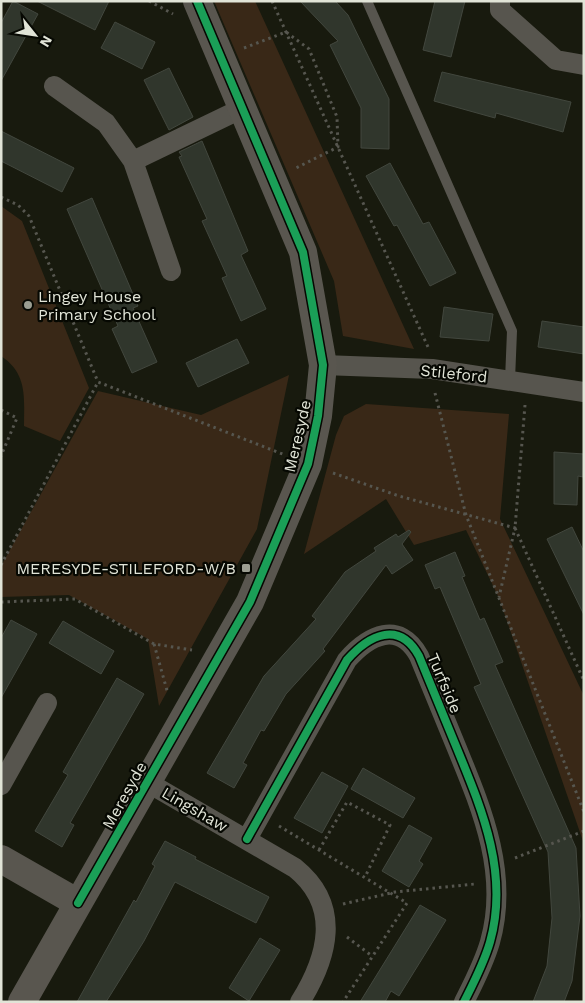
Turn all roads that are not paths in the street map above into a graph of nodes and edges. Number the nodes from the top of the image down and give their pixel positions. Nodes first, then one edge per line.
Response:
1 (197, 1) edge
2 (367, 1) edge
3 (500, 1) edge
4 (584, 66) edge
5 (54, 86) dead end
6 (243, 108) junction
7 (133, 161) junction
8 (171, 271) dead end
9 (323, 365) junction
10 (518, 381) junction
11 (584, 392) edge
12 (47, 703) dead end
13 (147, 782) junction
14 (1, 785) edge
15 (247, 839) junction
16 (1, 859) edge
17 (78, 903) junction
18 (22, 1002) edge
19 (300, 1002) edge
20 (464, 1002) edge

1 - 6 street, Meresyde
2 - 10 lane
3 - 4 street
5 - 7 street
6 - 7 street
6 - 9 street, Meresyde
7 - 8 street
9 - 10 street, Stileford
9 - 13 street, Meresyde
10 - 11 street, Stileford
12 - 14 street
13 - 15 street, Lingshaw
13 - 17 street, Meresyde
15 - 19 street, Lingshaw
15 - 20 street, Turfside
16 - 17 street
17 - 18 street, Meresyde

